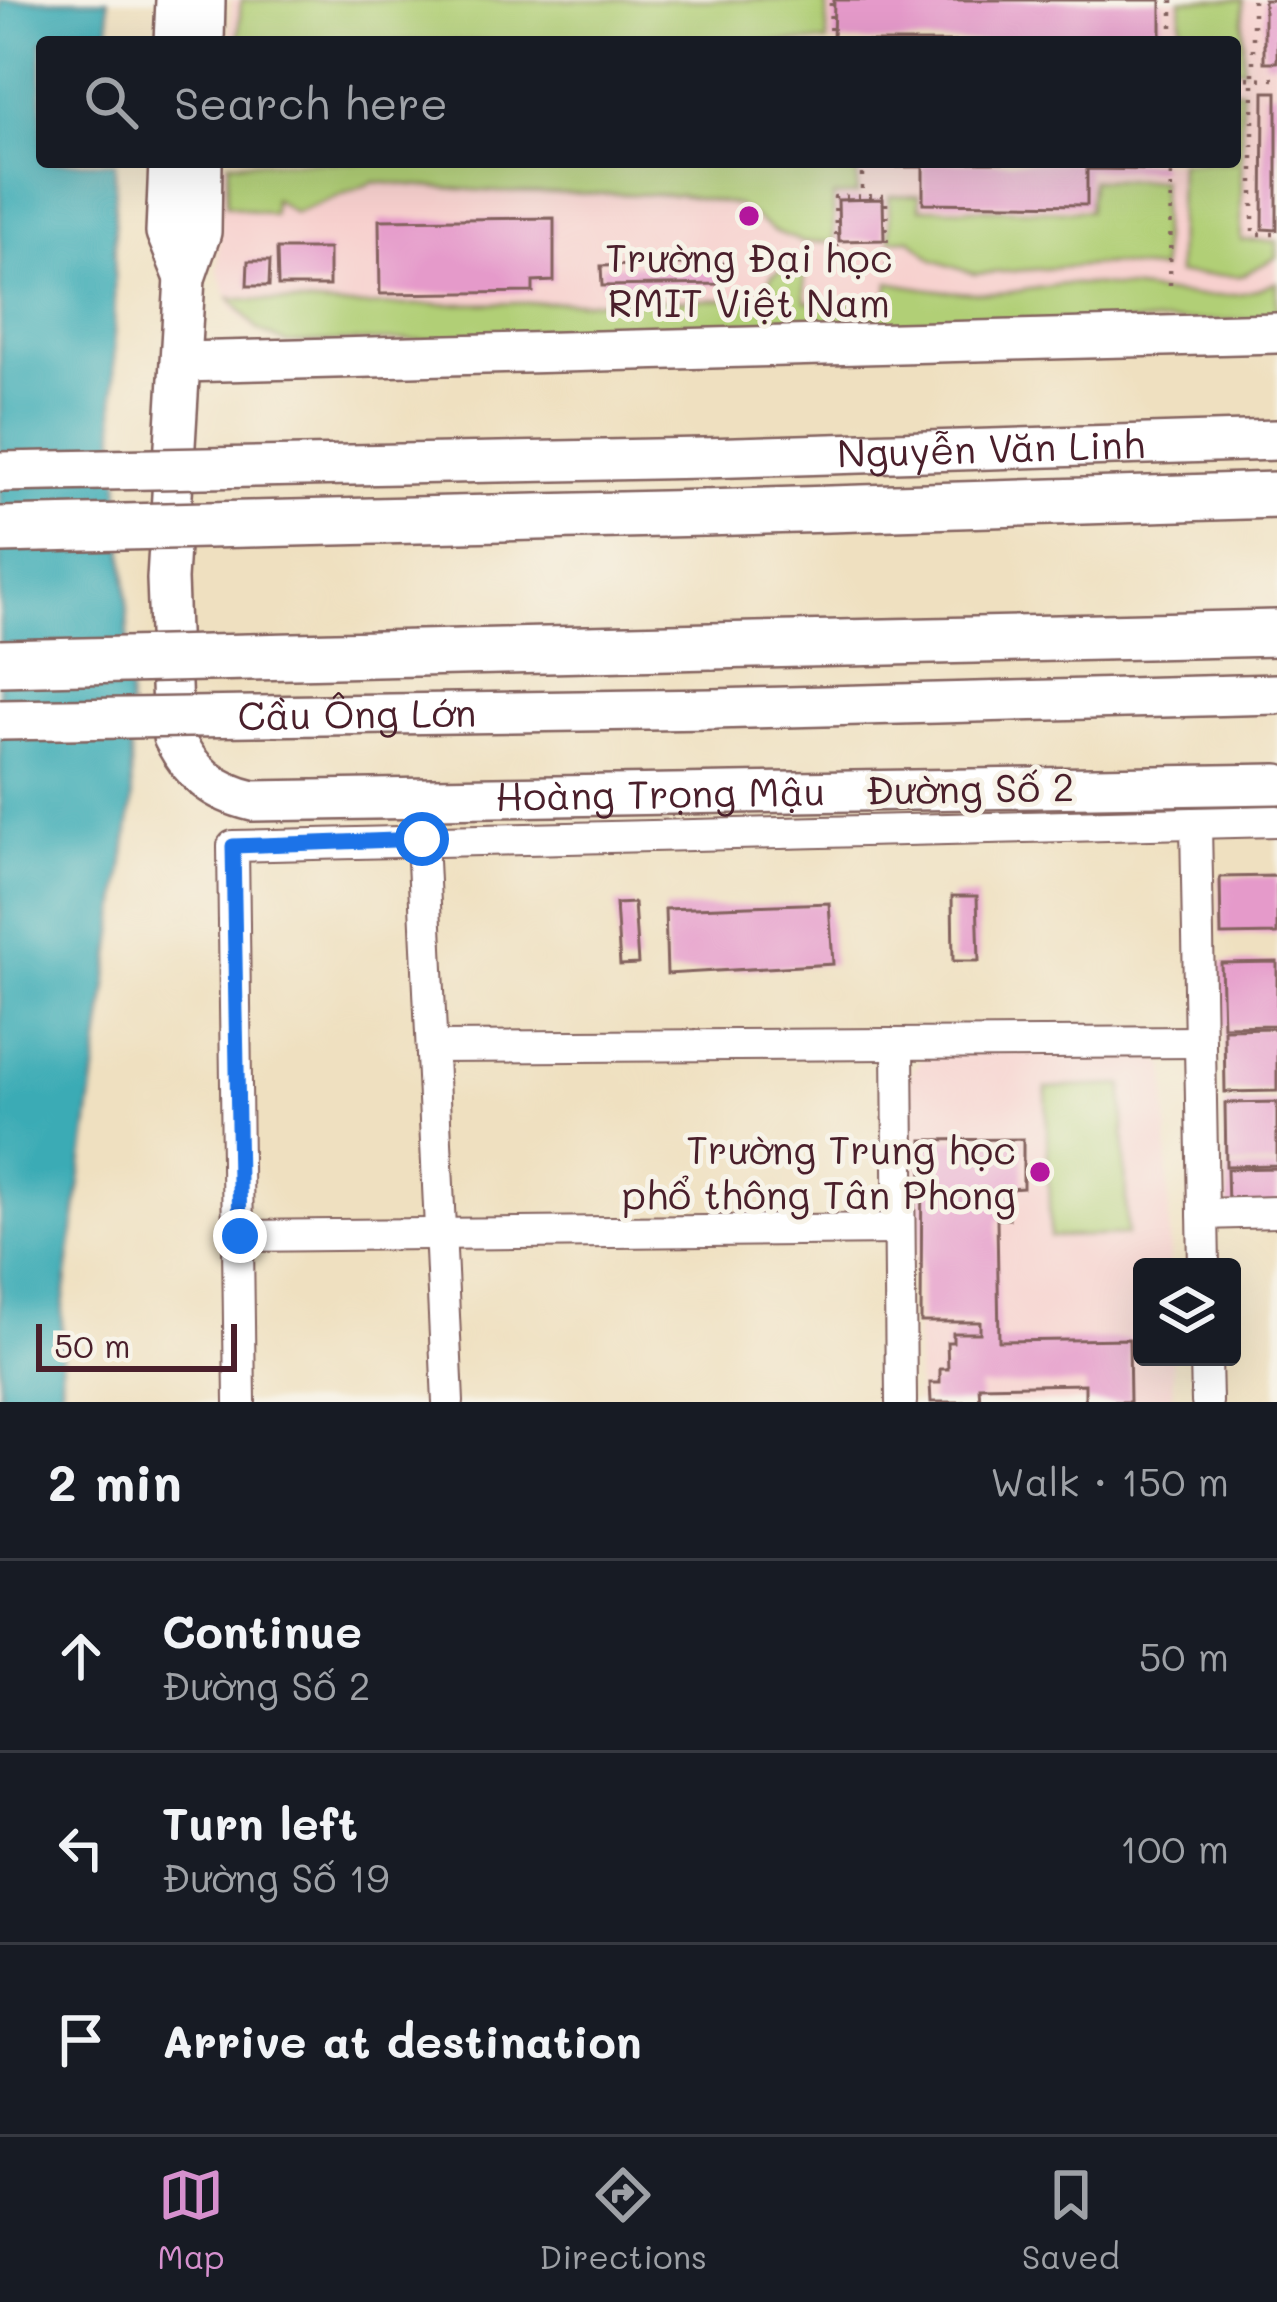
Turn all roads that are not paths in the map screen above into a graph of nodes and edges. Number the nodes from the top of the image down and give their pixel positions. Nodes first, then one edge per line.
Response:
1 (176, 0) edge
2 (205, 0) edge
3 (174, 36) edge
4 (204, 36) edge
5 (169, 168) edge
6 (202, 168) edge
7 (184, 278) junction
8 (1277, 333) edge
9 (182, 362) junction
10 (1277, 440) edge
11 (0, 472) edge
12 (1277, 495) edge
13 (0, 530) edge
14 (1277, 633) edge
15 (0, 663) edge
16 (1277, 694) edge
17 (0, 720) edge
18 (1277, 784) edge
19 (1277, 821) edge
20 (1196, 824) junction
21 (422, 839) junction
22 (1200, 1042) junction
23 (898, 1044) junction
24 (432, 1047) junction
25 (1277, 1212) edge
26 (1203, 1214) junction
27 (898, 1229) junction
28 (440, 1235) junction
29 (240, 1236) junction
30 (1204, 1258) edge
31 (1206, 1366) edge
32 (240, 1402) edge
33 (448, 1402) edge
34 (901, 1402) edge
35 (1207, 1402) edge

1 - 3 main road
2 - 4 main road
5 - 7 main road, Hoàng Trọng Mậu
6 - 7 main road, Hoàng Trọng Mậu
7 - 9 main road, Hoàng Trọng Mậu
8 - 9 main road
9 - 18 main road, Hoàng Trọng Mậu
10 - 11 main road, Nguyễn Văn Linh, bridge
12 - 13 highway, Nguyễn Văn Linh, bridge
14 - 15 highway, Cầu Ông Lớn, bridge
16 - 17 main road, Cầu Ông Lớn, bridge
19 - 20 street, Đường Số 2
20 - 21 street, Đường Số 2
20 - 22 street
21 - 24 street
21 - 29 street, Đường Số 2
22 - 23 street
22 - 26 street
23 - 24 street
23 - 27 street
24 - 28 street
25 - 26 street
26 - 30 street
27 - 28 street
27 - 34 street
28 - 29 street
28 - 33 street
29 - 32 street
31 - 35 street

